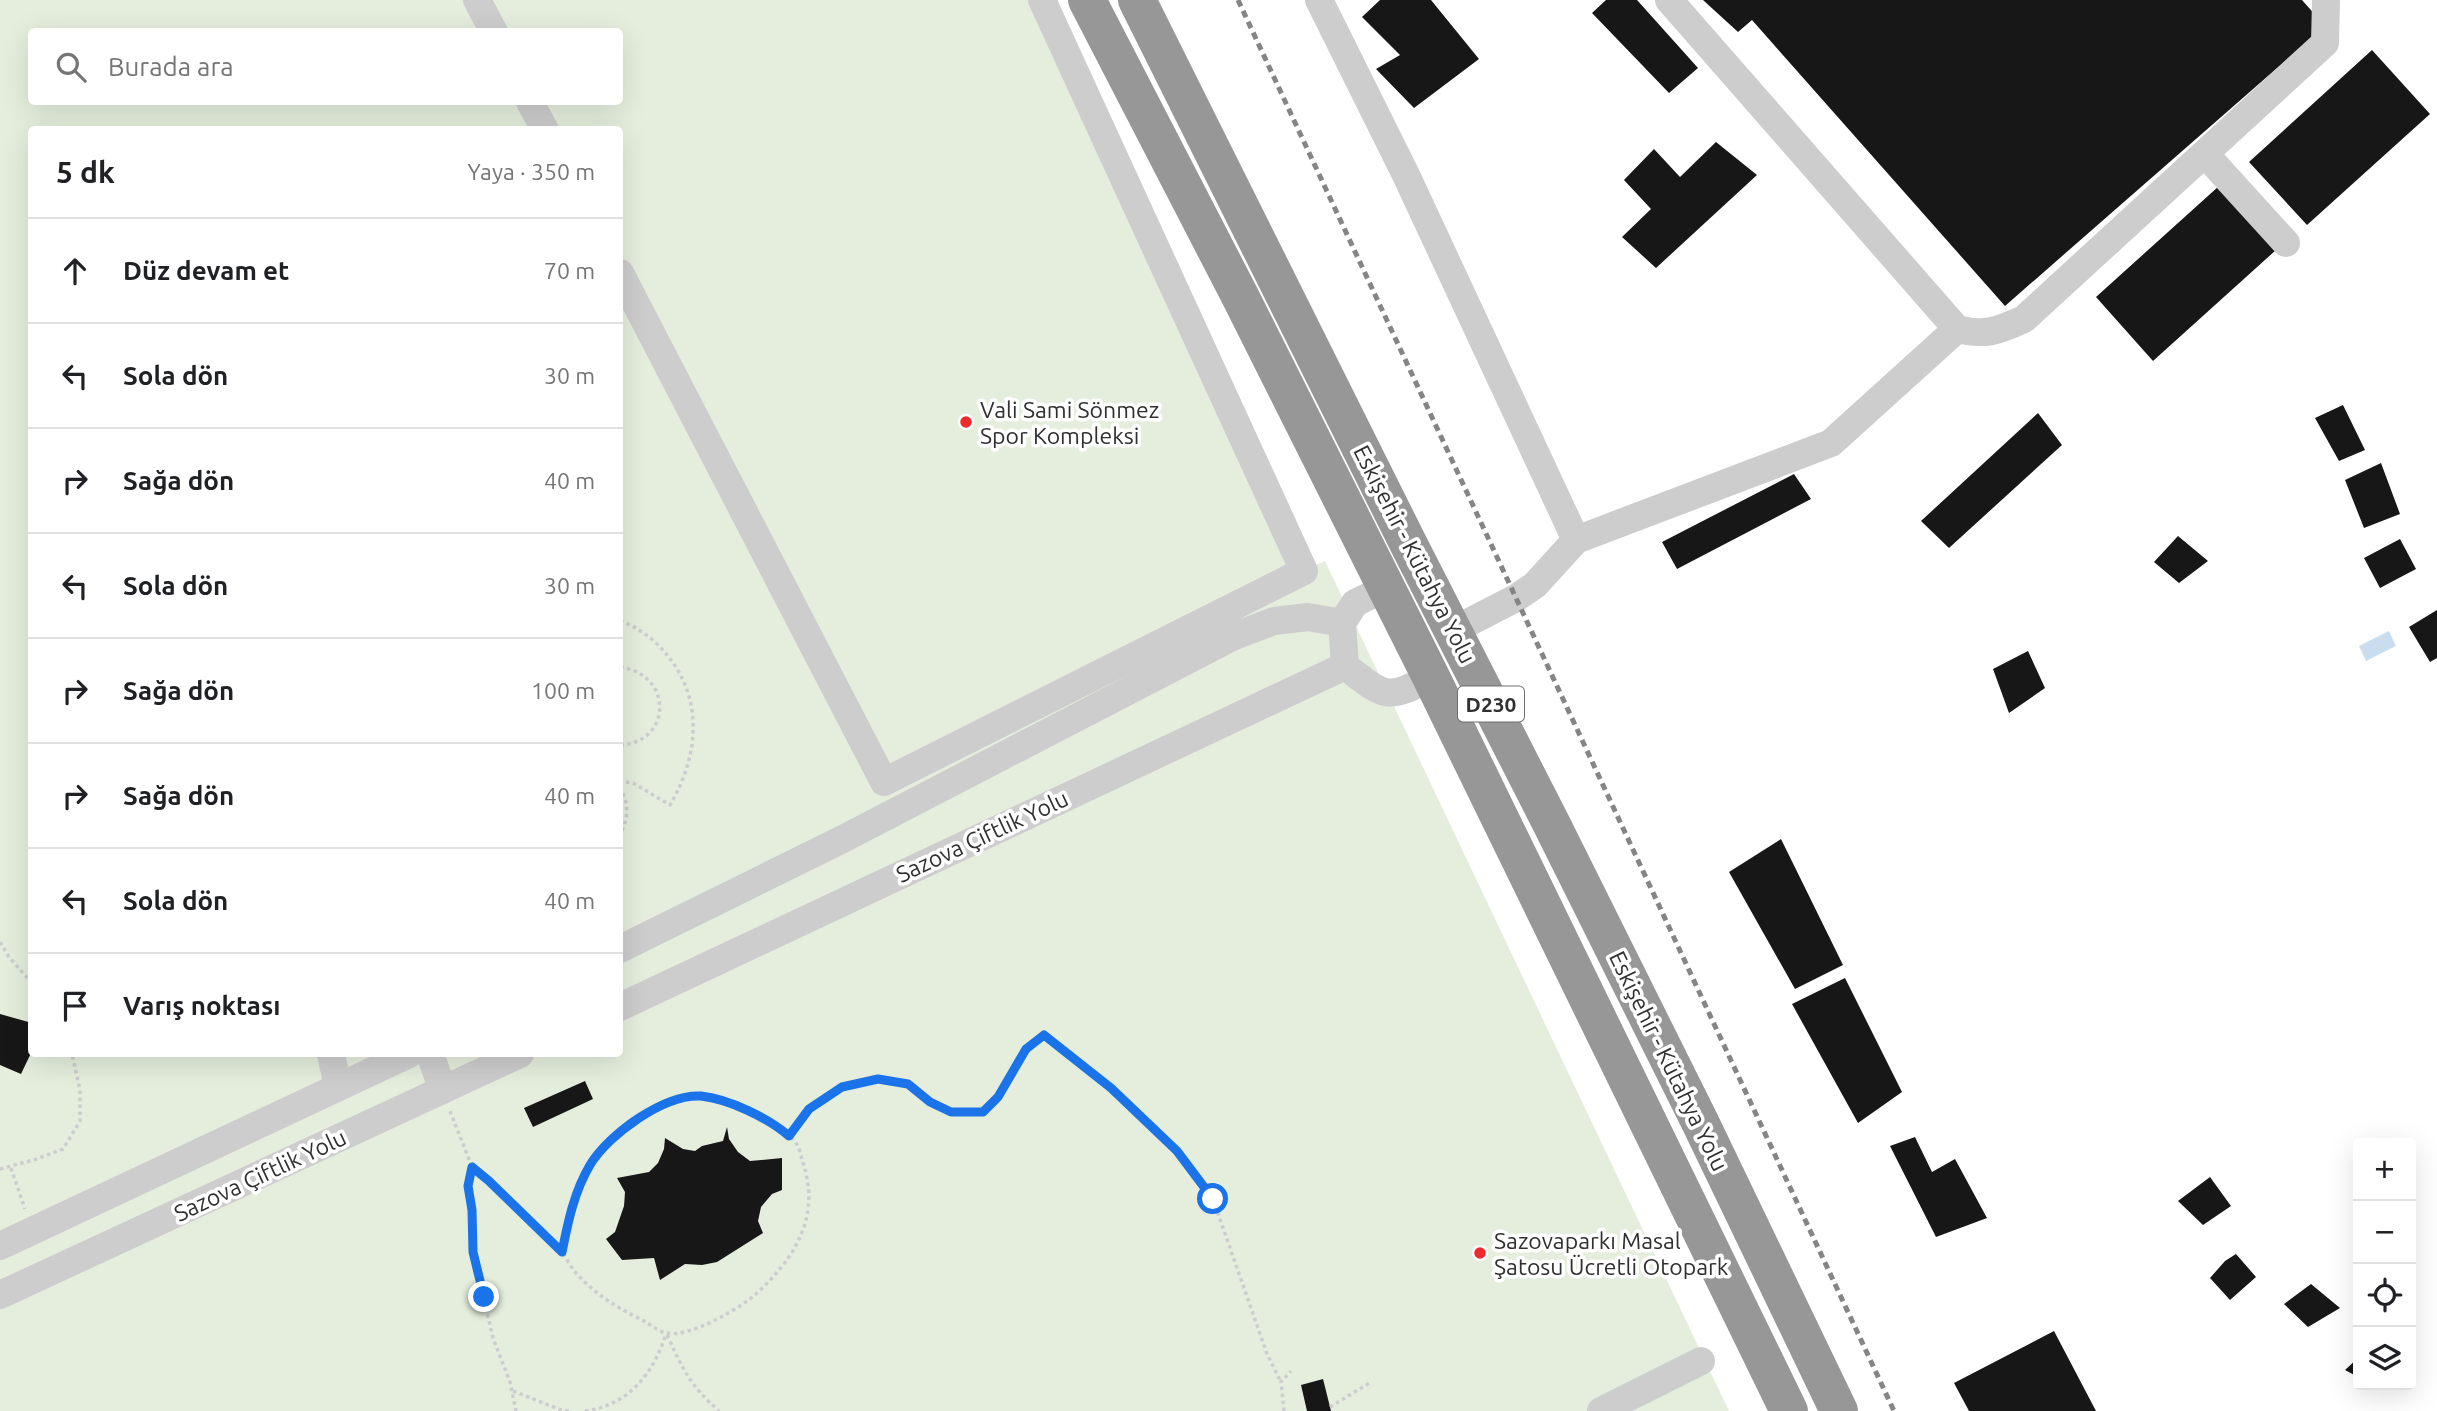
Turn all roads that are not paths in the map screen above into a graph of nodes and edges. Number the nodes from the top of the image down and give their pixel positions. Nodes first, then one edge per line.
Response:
1 (477, 0) edge
2 (1042, 0) edge
3 (1087, 0) edge
4 (1137, 0) edge
5 (1319, 0) edge
6 (1669, 0) edge
7 (2326, 0) edge
8 (492, 28) edge
9 (532, 105) edge
10 (543, 126) edge
11 (2205, 153) junction
12 (2286, 243) dead end
13 (623, 279) edge
14 (1957, 329) junction
15 (1576, 540) junction
16 (1385, 588) junction
17 (1342, 623) junction
18 (1454, 630) junction
19 (1345, 666) junction
20 (1431, 677) junction
21 (623, 948) edge
22 (623, 1006) edge
23 (332, 1057) edge
24 (398, 1057) edge
25 (431, 1057) edge
26 (514, 1057) edge
27 (338, 1087) junction
28 (443, 1090) junction
29 (0, 1246) edge
30 (0, 1296) edge
31 (1701, 1361) dead end
32 (1601, 1411) edge
33 (1789, 1411) edge
34 (1839, 1411) edge

1 - 8 street
2 - 13 street
3 - 16 highway, Eskişehir - Kütahya Yolu / D230
4 - 18 highway, Eskişehir - Kütahya Yolu / D230
5 - 15 street
6 - 14 street
7 - 11 street
9 - 10 street
11 - 12 street
11 - 14 street
14 - 15 street
15 - 18 street
16 - 17 street
16 - 20 highway, Eskişehir - Kütahya Yolu / D230
17 - 19 street
17 - 21 street
18 - 34 highway, Eskişehir - Kütahya Yolu / D230
19 - 20 street
19 - 22 street, Sazova Çiftlik Yolu
20 - 33 highway, Eskişehir - Kütahya Yolu / D230
23 - 27 street
24 - 27 street, Sazova Çiftlik Yolu
25 - 28 street
26 - 28 street, Sazova Çiftlik Yolu
27 - 29 street, Sazova Çiftlik Yolu
28 - 30 street, Sazova Çiftlik Yolu
31 - 32 street

